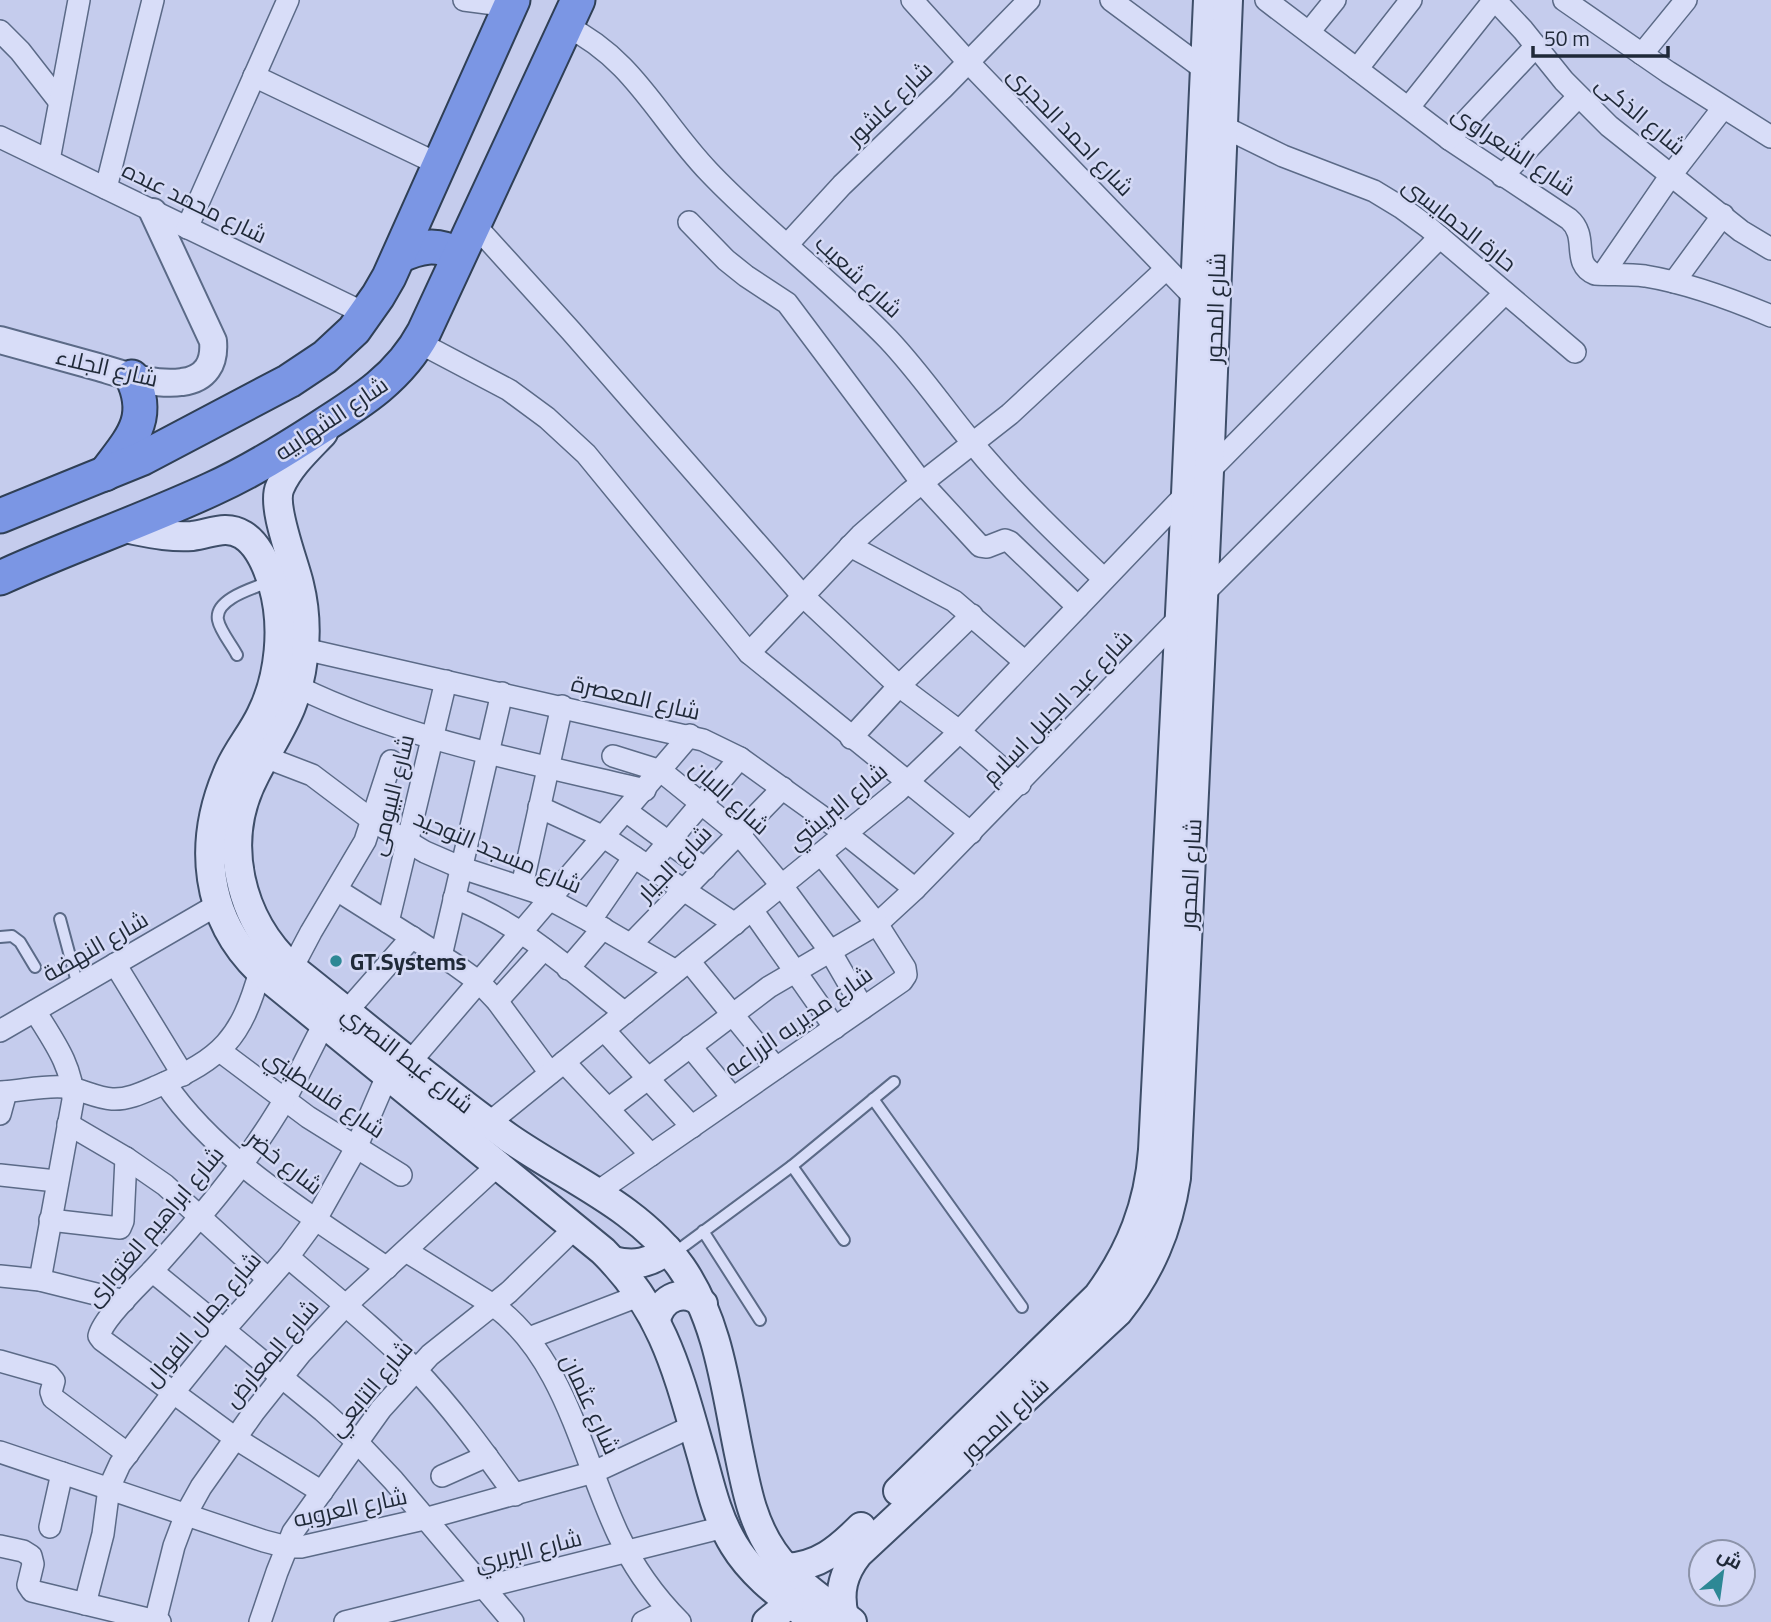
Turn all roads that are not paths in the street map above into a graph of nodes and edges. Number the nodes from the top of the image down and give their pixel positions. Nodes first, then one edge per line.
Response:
1 (79, 0) edge
2 (153, 0) edge
3 (288, 0) edge
4 (464, 0) edge
5 (912, 0) edge
6 (1029, 0) edge
7 (1111, 0) edge
8 (1208, 0) edge
9 (1228, 0) edge
10 (1266, 0) edge
11 (1335, 0) edge
12 (1411, 0) edge
13 (1494, 0) edge
14 (1564, 0) edge
15 (1686, 0) edge
16 (512, 3) edge
17 (572, 13) edge
18 (0, 31) edge
19 (1309, 32) junction
20 (1536, 46) junction
21 (1642, 54) junction
22 (969, 63) junction
23 (1204, 69) junction
24 (1357, 69) junction
25 (254, 76) junction
26 (1578, 97) junction
27 (59, 101) junction
28 (1409, 107) junction
29 (1723, 108) junction
30 (1223, 126) junction
31 (0, 137) edge
32 (1771, 137) edge
33 (1449, 139) junction
34 (49, 160) junction
35 (438, 164) junction
36 (1671, 175) junction
37 (1502, 176) junction
38 (106, 188) junction
39 (153, 212) junction
40 (1723, 215) junction
41 (689, 222) dead end
42 (473, 223) junction
43 (187, 228) junction
44 (1440, 237) junction
45 (787, 245) junction
46 (1771, 249) edge
47 (398, 256) junction
48 (457, 256) junction
49 (1166, 269) junction
50 (1602, 274) junction
51 (1674, 282) junction
52 (1201, 284) junction
53 (1505, 293) junction
54 (366, 314) junction
55 (1771, 316) edge
56 (0, 340) edge
57 (418, 342) junction
58 (1575, 352) dead end
59 (132, 377) junction
60 (337, 417) junction
61 (973, 444) junction
62 (1209, 471) junction
63 (106, 474) junction
64 (922, 483) junction
65 (1186, 494) junction
66 (0, 516) edge
67 (118, 527) junction
68 (284, 530) junction
69 (252, 544) junction
70 (850, 546) junction
71 (0, 578) edge
72 (1104, 579) junction
73 (272, 581) junction
74 (1203, 594) junction
75 (802, 595) junction
76 (1078, 607) junction
77 (972, 615) junction
78 (1180, 617) junction
79 (304, 649) junction
80 (749, 653) junction
81 (237, 655) dead end
82 (1025, 662) junction
83 (446, 681) junction
84 (899, 686) junction
85 (298, 687) junction
86 (502, 693) junction
87 (562, 706) junction
88 (621, 720) junction
89 (959, 731) junction
90 (690, 735) junction
91 (432, 738) junction
92 (851, 738) junction
93 (488, 751) junction
94 (613, 756) junction
95 (265, 757) junction
96 (740, 758) junction
97 (391, 761) dead end
98 (548, 766) junction
99 (661, 771) junction
100 (608, 781) junction
101 (908, 782) junction
102 (1020, 783) junction
103 (783, 788) junction
104 (645, 790) junction
105 (701, 804) junction
106 (539, 807) junction
107 (626, 811) junction
108 (373, 821) junction
109 (971, 833) junction
110 (739, 834) junction
111 (846, 834) junction
112 (604, 837) junction
113 (668, 842) junction
114 (407, 843) junction
115 (821, 854) junction
116 (641, 861) junction
117 (462, 868) junction
118 (705, 869) junction
119 (522, 886) junction
120 (782, 886) junction
121 (915, 888) junction
122 (337, 890) junction
123 (684, 890) junction
124 (454, 898) junction
125 (550, 899) junction
126 (217, 905) junction
127 (752, 910) junction
128 (60, 919) dead end
129 (388, 922) junction
130 (735, 923) junction
131 (596, 924) junction
132 (877, 924) junction
133 (522, 932) junction
134 (0, 937) edge
135 (412, 937) junction
136 (631, 944) junction
137 (544, 949) junction
138 (830, 951) junction
139 (441, 956) junction
140 (115, 964) junction
141 (683, 966) junction
142 (35, 967) dead end
143 (292, 968) junction
144 (568, 969) junction
145 (260, 971) junction
146 (795, 971) junction
147 (479, 982) junction
148 (78, 986) junction
149 (497, 1001) junction
150 (863, 1008) junction
151 (35, 1011) junction
152 (625, 1013) junction
153 (732, 1014) junction
154 (335, 1018) junction
155 (835, 1028) junction
156 (604, 1030) junction
157 (0, 1031) edge
158 (690, 1046) junction
159 (220, 1052) junction
160 (411, 1061) junction
161 (557, 1068) junction
162 (776, 1068) junction
163 (387, 1076) junction
164 (648, 1078) junction
165 (174, 1079) junction
166 (894, 1082) dead end
167 (73, 1088) junction
168 (3, 1092) edge
169 (733, 1098) junction
170 (873, 1099) junction
171 (284, 1101) junction
172 (608, 1109) junction
173 (0, 1114) edge
174 (489, 1123) junction
175 (68, 1124) junction
176 (692, 1127) junction
177 (356, 1148) junction
178 (651, 1155) junction
179 (126, 1158) junction
180 (242, 1164) junction
181 (497, 1166) junction
182 (792, 1166) junction
183 (0, 1175) edge
184 (401, 1175) dead end
185 (56, 1181) junction
186 (596, 1193) junction
187 (201, 1216) junction
188 (316, 1219) junction
189 (50, 1220) junction
190 (575, 1228) junction
191 (703, 1231) junction
192 (844, 1240) dead end
193 (406, 1251) junction
194 (670, 1252) junction
195 (288, 1257) junction
196 (613, 1261) junction
197 (387, 1268) junction
198 (152, 1271) junction
199 (0, 1276) edge
200 (268, 1279) junction
201 (40, 1280) junction
202 (641, 1295) junction
203 (124, 1301) junction
204 (703, 1304) junction
205 (493, 1305) junction
206 (345, 1306) junction
207 (1022, 1307) dead end
208 (656, 1320) junction
209 (760, 1320) dead end
210 (224, 1330) junction
211 (529, 1338) junction
212 (0, 1361) edge
213 (415, 1369) junction
214 (281, 1377) junction
215 (173, 1393) junction
216 (693, 1426) junction
217 (235, 1438) junction
218 (357, 1441) junction
219 (0, 1452) edge
220 (128, 1454) junction
221 (487, 1456) junction
222 (594, 1472) junction
223 (62, 1473) junction
224 (442, 1476) dead end
225 (109, 1488) junction
226 (321, 1492) junction
227 (515, 1495) junction
228 (186, 1514) junction
229 (424, 1519) junction
230 (50, 1527) dead end
231 (724, 1527) junction
232 (0, 1546) edge
233 (287, 1547) junction
234 (627, 1552) junction
235 (786, 1568) junction
236 (483, 1588) junction
237 (85, 1604) junction
238 (674, 1616) edge
239 (803, 1616) edge
240 (848, 1619) edge
241 (157, 1622) edge
242 (260, 1622) edge
243 (345, 1622) edge
244 (513, 1622) edge
245 (643, 1622) edge
246 (767, 1622) edge

1 - 27 street
2 - 38 street
3 - 25 street
4 - 16 street
5 - 22 street, شارع احمد الحجرى
6 - 22 street, شارع عاشور
7 - 23 street
8 - 23 main road, شارع المحور
9 - 30 main road, شارع المحور
10 - 19 street, شارع الشعراوى
11 - 19 street
12 - 24 street
13 - 20 street, شارع الذكى
13 - 28 street
14 - 21 street
15 - 21 street
16 - 35 highway
17 - 42 highway, شارع الشهابيه
17 - 45 street, شارع شعيب
18 - 27 street
19 - 24 street, شارع الشعراوى
20 - 26 street, شارع الذكى
20 - 33 street
21 - 29 street
22 - 45 street, شارع عاشور
22 - 49 street, شارع احمد الحجرى
23 - 52 main road, شارع المحور
24 - 28 street, شارع الشعراوى
25 - 35 street
25 - 43 street
26 - 36 street, شارع الذكى
26 - 37 street
27 - 34 street
28 - 33 street, شارع الشعراوى
29 - 32 street
29 - 36 street
30 - 44 street, حارة الحمايسى
30 - 52 main road, شارع المحور
31 - 34 street, شارع محمد عبده
33 - 37 street, شارع الشعراوى
34 - 38 street, شارع محمد عبده
35 - 47 highway
36 - 40 street, شارع الذكى
36 - 50 street
37 - 50 street, شارع الشعراوى
38 - 39 street, شارع محمد عبده
39 - 43 street, شارع محمد عبده
39 - 59 street, شارع الجلاء
40 - 46 street, شارع الذكى
40 - 51 street
41 - 64 street
42 - 48 highway, شارع الشهابيه
42 - 75 street
43 - 54 street, شارع محمد عبده
44 - 53 street, حارة الحمايسى
44 - 62 street
45 - 61 street, شارع شعيب
47 - 48 highway
47 - 54 highway
48 - 57 highway, شارع الشهابيه
49 - 52 street, شارع احمد الحجرى
49 - 61 street
50 - 51 street
51 - 55 street
52 - 62 main road, شارع المحور
52 - 65 main road, شارع المحور
53 - 58 street, حارة الحمايسى
53 - 74 street, شارع عبد الجليل اسلام
54 - 63 highway
56 - 59 street, شارع الجلاء
57 - 60 highway, شارع الشهابيه
57 - 80 street
59 - 63 highway
60 - 67 highway, شارع الشهابيه
60 - 68 main road, شارع غيط النصري
61 - 64 street
61 - 72 street, شارع شعيب
62 - 74 main road, شارع المحور
63 - 66 highway
64 - 70 street
64 - 76 street
65 - 72 street, شارع البريشي
65 - 78 main road, شارع المحور
67 - 69 main road
67 - 71 highway, شارع الشهابيه
68 - 69 main road
68 - 79 main road, شارع غيط النصري
69 - 73 main road, شارع غيط النصري
70 - 75 street
70 - 77 street
72 - 76 street, شارع البريشي
73 - 81 lane
73 - 126 main road, شارع غيط النصري
74 - 78 street, شارع عبد الجليل اسلام
74 - 240 main road, شارع المحور
75 - 80 street
75 - 84 street
76 - 82 street, شارع البريشي
77 - 82 street
77 - 84 street
78 - 102 street, شارع عبد الجليل اسلام
78 - 235 main road, شارع المحور
79 - 83 street, شارع المعصرة
79 - 85 main road, شارع غيط النصري
80 - 92 street
82 - 89 street, شارع البريشي
83 - 86 street, شارع المعصرة
83 - 91 street, شارع البيومى
84 - 89 street
84 - 92 street
85 - 91 street
85 - 95 main road, شارع غيط النصري
86 - 87 street, شارع المعصرة
86 - 93 street
87 - 88 street, شارع المعصرة
87 - 98 street
88 - 90 street, شارع المعصرة
88 - 94 street
89 - 101 street, شارع البريشي
89 - 102 street
90 - 96 street, شارع المعصرة
90 - 99 street
91 - 93 street
91 - 114 street, شارع البيومى
92 - 101 street
93 - 98 street
93 - 117 street
94 - 99 street, شارع اللبان
94 - 100 street
95 - 108 street, شارع مسجد التوحيد
95 - 143 main road, شارع غيط النصري
96 - 103 street, شارع المعصرة
96 - 105 street
97 - 108 street
98 - 100 street
98 - 106 street
99 - 104 street
99 - 105 street, شارع اللبان
100 - 104 street
101 - 109 street
101 - 111 street, شارع البريشي
102 - 109 street, شارع عبد الجليل اسلام
103 - 110 street, شارع الجيار
103 - 111 street, شارع المعصرة
104 - 107 street
105 - 110 street, شارع اللبان
105 - 113 street
106 - 112 street
106 - 119 street
107 - 112 street
107 - 113 street
108 - 114 street, شارع مسجد التوحيد
108 - 122 street
109 - 121 street, شارع عبد الجليل اسلام
110 - 118 street, شارع الجيار
110 - 120 street, شارع اللبان
111 - 115 street, شارع البريشي
111 - 121 street, شارع المعصرة
112 - 116 street
112 - 125 street
113 - 116 street
113 - 118 street
114 - 117 street, شارع مسجد التوحيد
114 - 129 street, شارع البيومى
115 - 120 street, شارع البريشي
115 - 132 street, شارع مديريه الزراعه
116 - 123 street
116 - 131 street
117 - 119 street, شارع مسجد التوحيد
117 - 124 street
118 - 123 street, شارع الجيار
119 - 125 street, شارع مسجد التوحيد
120 - 127 street, شارع البريشي
120 - 138 street, شارع اللبان
121 - 132 street, شارع عبد الجليل اسلام
122 - 129 street
122 - 143 street
123 - 130 street
123 - 136 street, شارع الجيار
124 - 133 street
124 - 139 street
125 - 131 street, شارع مسجد التوحيد
125 - 133 street
126 - 140 street, شارع النهضة
126 - 145 main road, شارع غيط النصري
127 - 130 street, شارع البريشي
127 - 146 street
128 - 148 lane
129 - 135 street
130 - 141 street, شارع البريشي
131 - 136 street, شارع مسجد التوحيد
131 - 144 street
132 - 138 street, شارع عبد الجليل اسلام
132 - 150 street, شارع مديريه الزراعه
133 - 137 street
133 - 147 street
134 - 142 lane
135 - 139 street
135 - 154 street, شارع ابراهيم الغتوارى
136 - 141 street, شارع مسجد التوحيد
137 - 144 street
137 - 149 street
138 - 146 street, شارع عبد الجليل اسلام
138 - 150 street, شارع اللبان
139 - 147 street
140 - 148 street, شارع النهضة
140 - 165 street, شارع خضر
141 - 152 street, شارع البريشي
141 - 153 street, شارع مسجد التوحيد
143 - 154 main road, شارع غيط النصري
144 - 152 street
145 - 154 main road, شارع غيط النصري
145 - 159 street
146 - 153 street, شارع عبد الجليل اسلام
146 - 155 street
147 - 149 street
147 - 160 street
148 - 151 street, شارع النهضة
149 - 161 street
150 - 155 street, شارع مديريه الزراعه
151 - 157 street, شارع النهضة
151 - 167 street
152 - 156 street, شارع البريشي
153 - 158 street, شارع عبد الجليل اسلام
153 - 162 street, شارع مسجد التوحيد
154 - 160 main road, شارع غيط النصري
154 - 163 main road, شارع غيط النصري
154 - 171 street, شارع ابراهيم الغتوارى
155 - 162 street, شارع مديريه الزراعه
156 - 161 street, شارع البريشي
156 - 164 street
158 - 164 street, شارع عبد الجليل اسلام
158 - 169 street
159 - 165 street
159 - 171 street, شارع فلسطيني
160 - 174 main road, شارع غيط النصري
161 - 172 street
161 - 174 street, شارع البريشي
162 - 169 street, شارع مديريه الزراعه
163 - 177 street, شارع جمال الفوال
163 - 181 main road, شارع غيط النصري
164 - 172 street, شارع عبد الجليل اسلام
164 - 176 street
165 - 167 street
165 - 180 street, شارع خضر
166 - 170 lane
167 - 168 street
167 - 175 street
168 - 173 street
169 - 176 street, شارع مديريه الزراعه
170 - 182 lane
170 - 207 lane
171 - 177 street, شارع فلسطيني
171 - 180 street, شارع ابراهيم الغتوارى
172 - 178 street
174 - 186 main road, شارع غيط النصري
175 - 179 street
175 - 185 street
176 - 178 street, شارع مديريه الزراعه
177 - 184 street, شارع فلسطيني
177 - 188 street, شارع جمال الفوال
178 - 186 street, شارع مديريه الزراعه
179 - 187 street
179 - 189 street
180 - 187 street, شارع ابراهيم الغتوارى
180 - 188 street, شارع خضر
181 - 190 main road, شارع غيط النصري
181 - 193 street, شارع المعارض
182 - 191 lane
182 - 192 lane
183 - 185 street
185 - 189 street
186 - 194 main road, شارع غيط النصري
187 - 198 street, شارع ابراهيم الغتوارى
187 - 200 street
188 - 195 street, شارع جمال الفوال
188 - 197 street, شارع خضر
189 - 201 street
190 - 196 main road, شارع غيط النصري
190 - 205 street, شارع التابعي
191 - 194 lane
191 - 209 lane
193 - 197 street, شارع المعارض
193 - 205 street, شارع عثمان
194 - 196 main road
194 - 204 main road, شارع غيط النصري
195 - 200 street, شارع جمال الفوال
195 - 206 street
196 - 202 main road, شارع غيط النصري
197 - 206 street, شارع المعارض
198 - 203 street, شارع ابراهيم الغتوارى
198 - 210 street
199 - 201 street
200 - 210 street, شارع جمال الفوال
201 - 203 street
202 - 208 main road, شارع غيط النصري
202 - 211 street
203 - 215 street, شارع ابراهيم الغتوارى
204 - 208 main road
204 - 235 main road, شارع غيط النصري
205 - 211 street, شارع عثمان
205 - 213 street, شارع التابعي
206 - 213 street
206 - 214 street, شارع المعارض
208 - 216 main road, شارع غيط النصري
210 - 214 street
210 - 215 street, شارع جمال الفوال
211 - 222 street, شارع عثمان
212 - 220 street
213 - 218 street, شارع التابعي
213 - 221 street
214 - 217 street, شارع المعارض
214 - 218 street
215 - 217 street, شارع ابراهيم الغتوارى
215 - 220 street, شارع جمال الفوال
216 - 222 street, شارع العروبه
216 - 231 main road, شارع غيط النصري
217 - 226 street, شارع ابراهيم الغتوارى
217 - 228 street, شارع المعارض
218 - 226 street, شارع التابعي
218 - 229 street
219 - 223 street, شارع العروبه
220 - 225 street, شارع جمال الفوال
221 - 224 street
221 - 227 street
222 - 227 street, شارع العروبه
222 - 234 street, شارع عثمان
223 - 225 street, شارع العروبه
223 - 230 street
225 - 228 street, شارع العروبه
225 - 237 street, شارع جمال الفوال
226 - 233 street, شارع التابعي
227 - 229 street, شارع العروبه
228 - 233 street, شارع العروبه
228 - 241 street, شارع المعارض
229 - 233 street, شارع العروبه
229 - 236 street
231 - 234 street, شارع البربري
231 - 239 main road, شارع غيط النصري
232 - 237 street
233 - 242 street, شارع التابعي
234 - 236 street, شارع البربري
234 - 238 street, شارع عثمان
235 - 240 main road, شارع غيط النصري
236 - 243 street, شارع البربري
236 - 244 street
237 - 241 street
238 - 245 street
239 - 246 main road

